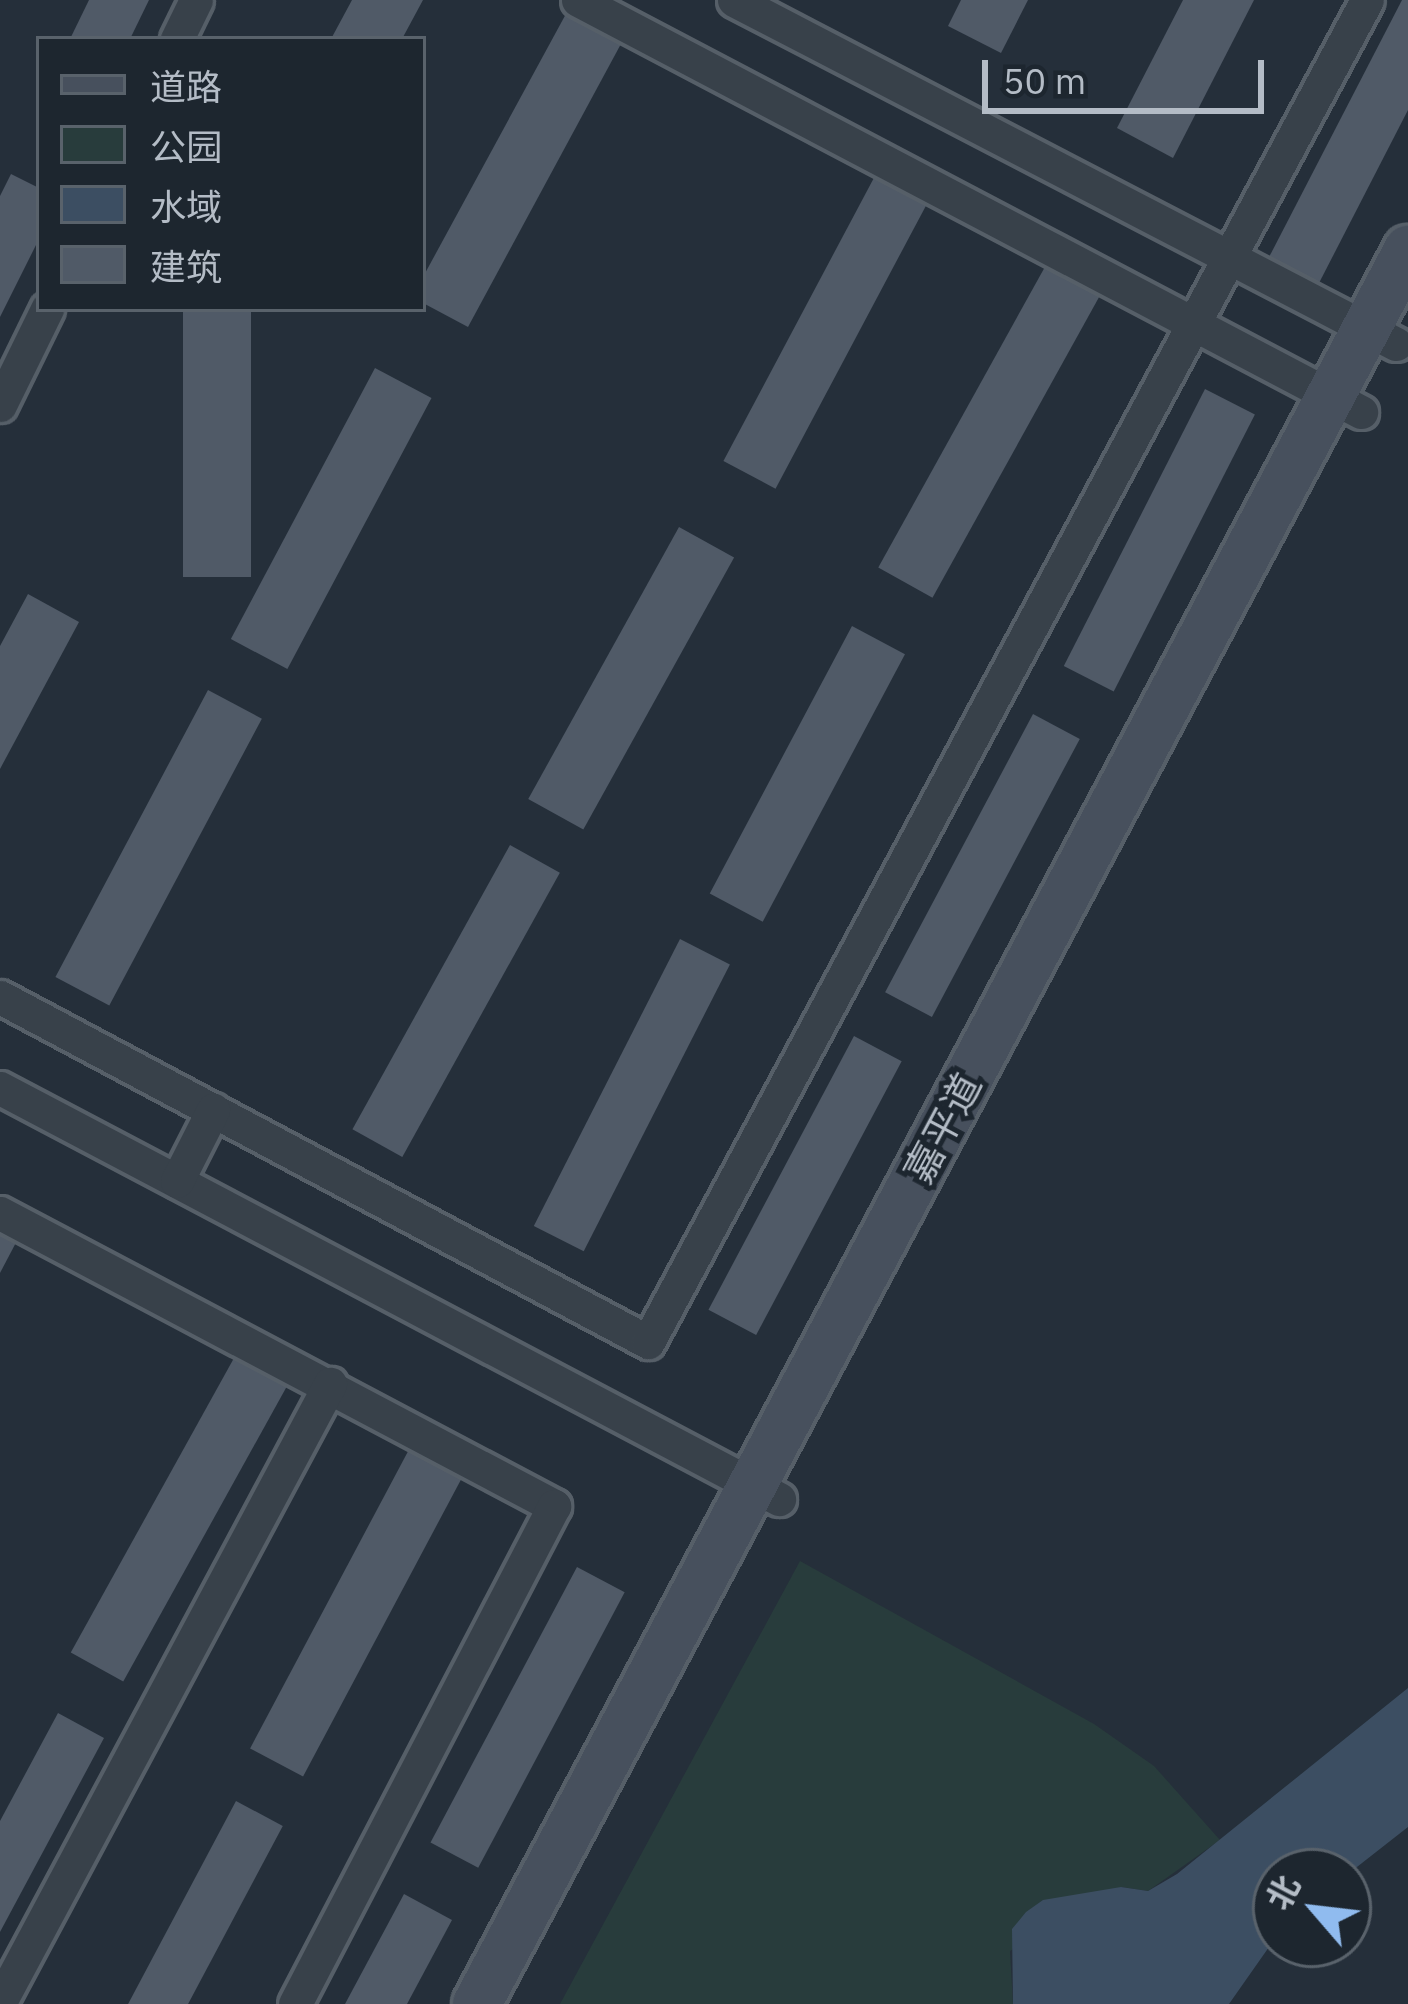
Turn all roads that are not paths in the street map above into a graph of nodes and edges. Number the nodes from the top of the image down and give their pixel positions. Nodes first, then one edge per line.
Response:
1 (196, 0) edge
2 (578, 0) edge
3 (734, 0) edge
4 (1366, 0) edge
5 (178, 36) edge
6 (1408, 250) edge
7 (1233, 261) junction
8 (45, 312) edge
9 (1198, 326) junction
10 (1390, 331) edge
11 (1346, 405) junction
12 (0, 406) edge
13 (0, 998) edge
14 (0, 1088) edge
15 (212, 1110) junction
16 (177, 1181) junction
17 (0, 1213) edge
18 (330, 1384) junction
19 (767, 1492) junction
20 (0, 2002) edge
21 (295, 2004) edge
22 (477, 2004) edge
23 (509, 2004) edge

1 - 5 street
2 - 9 street
3 - 7 street
4 - 7 street
6 - 10 street, 嘉平道
7 - 9 street
7 - 10 street
8 - 12 street
9 - 11 street
9 - 15 street
10 - 11 street, 嘉平道
11 - 19 street, 嘉平道
13 - 15 street
14 - 16 street
15 - 16 street
16 - 19 street
17 - 18 street
18 - 20 street
18 - 21 street
19 - 22 street, 嘉平道
19 - 23 street, 嘉平道

